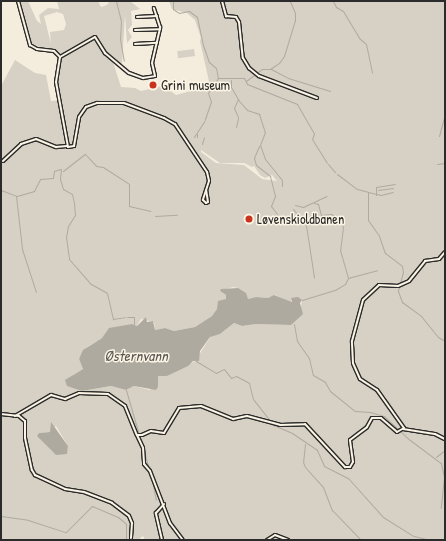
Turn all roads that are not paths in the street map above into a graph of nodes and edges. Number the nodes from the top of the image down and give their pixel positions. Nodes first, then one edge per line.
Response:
1 (18, 1) edge
2 (222, 1) edge
3 (154, 8) dead end
4 (157, 16) junction
5 (137, 17) dead end
6 (160, 29) junction
7 (135, 30) dead end
8 (135, 44) dead end
9 (157, 44) junction
10 (60, 57) junction
11 (317, 98) dead end
12 (68, 147) junction
13 (3, 160) dead end
14 (206, 190) junction
15 (445, 252) edge
16 (1, 414) edge
17 (15, 416) junction
18 (403, 429) junction
19 (137, 435) junction
20 (445, 439) edge
21 (164, 504) junction
22 (131, 538) dead end
23 (162, 540) edge
24 (183, 540) edge
25 (267, 540) edge
26 (288, 540) edge

1 - 10 street
2 - 11 street
3 - 4 street
4 - 5 street
4 - 6 street
6 - 7 street
6 - 9 street
8 - 9 street
9 - 10 street
10 - 12 street
12 - 13 street
12 - 14 street
14 - 14 street
15 - 18 street
16 - 17 street
17 - 19 street
17 - 22 street
18 - 19 street
18 - 20 street
19 - 21 street
21 - 23 street
21 - 24 street
25 - 26 street

